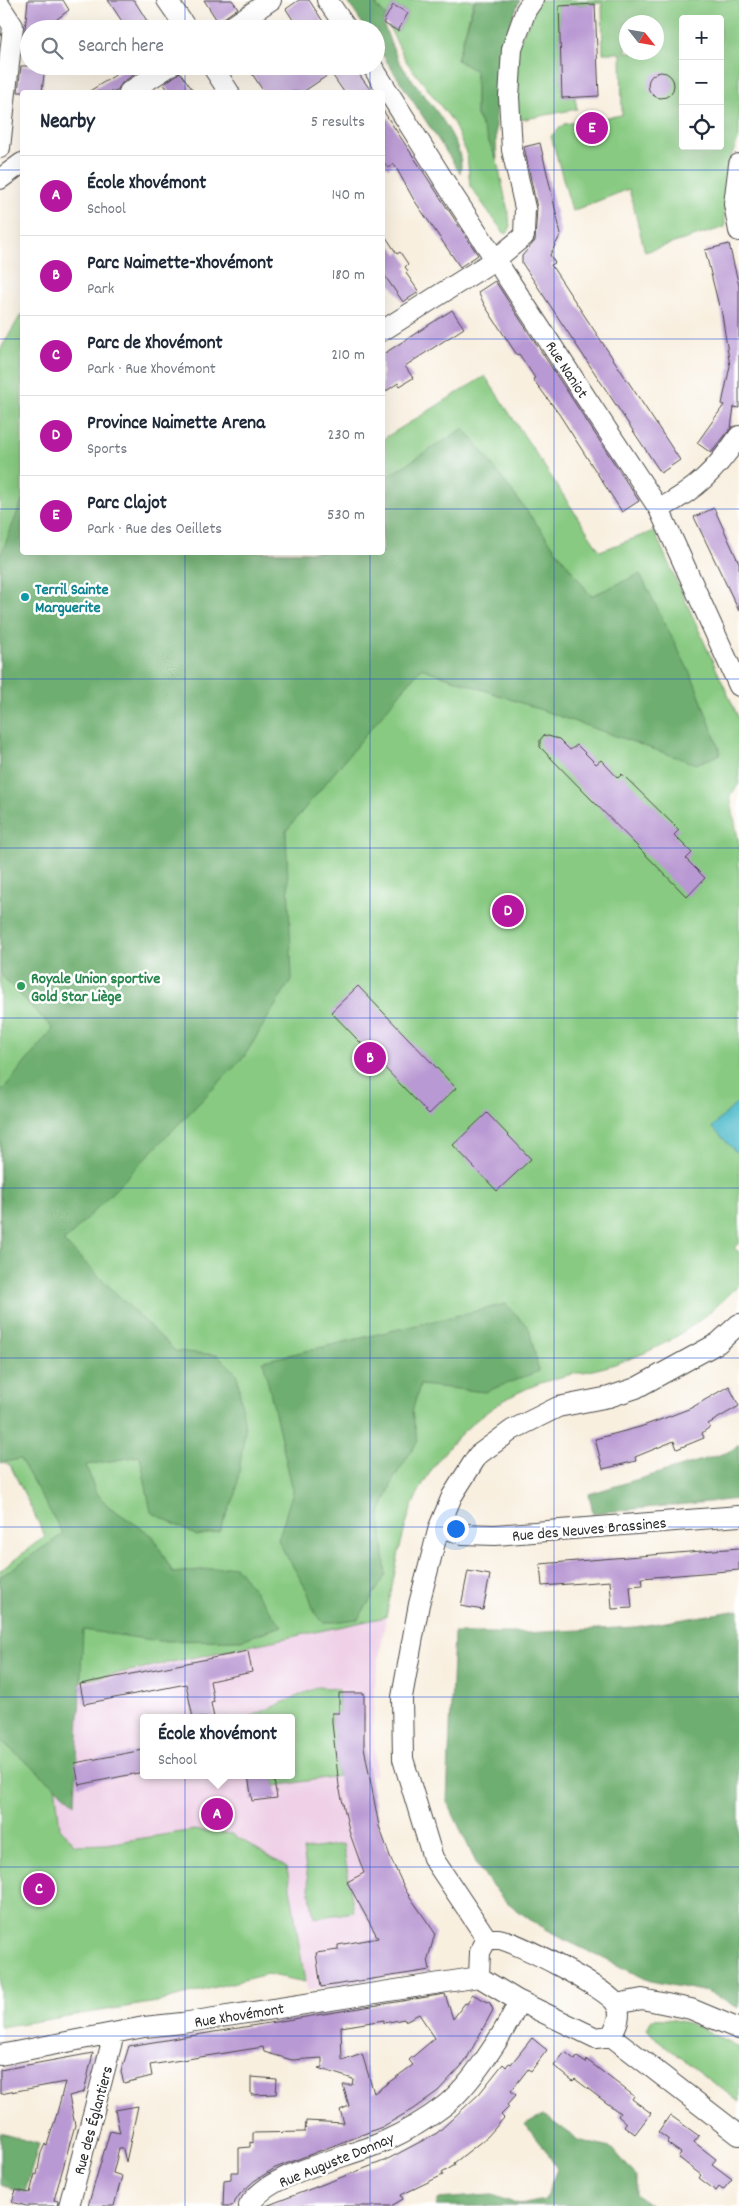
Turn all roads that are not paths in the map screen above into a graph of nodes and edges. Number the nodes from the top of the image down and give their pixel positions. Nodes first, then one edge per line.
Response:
1 (167, 0) edge
2 (271, 0) edge
3 (327, 0) edge
4 (532, 0) edge
5 (0, 6) edge
6 (181, 20) edge
7 (241, 20) edge
8 (340, 20) edge
9 (156, 75) edge
10 (218, 75) edge
11 (376, 75) edge
12 (132, 90) edge
13 (228, 90) edge
14 (384, 90) edge
15 (385, 92) edge
16 (0, 148) edge
17 (20, 164) edge
18 (739, 164) edge
19 (0, 179) edge
20 (739, 231) edge
21 (496, 259) junction
22 (385, 328) edge
23 (739, 436) edge
24 (659, 509) junction
25 (738, 684) edge
26 (739, 1324) edge
27 (739, 1516) edge
28 (439, 1526) junction
29 (487, 1939) junction
30 (479, 1977) junction
31 (519, 2001) junction
32 (616, 2004) junction
33 (739, 2029) edge
34 (114, 2034) junction
35 (611, 2036) junction
36 (0, 2055) edge
37 (739, 2135) edge
38 (69, 2206) edge
39 (249, 2206) edge

1 - 6 street
2 - 7 street
3 - 8 street
4 - 21 street
5 - 16 street
9 - 12 street
10 - 13 street
11 - 14 street, Rue Naniot
15 - 21 street, Rue Naniot
17 - 19 street
18 - 20 street
21 - 22 street
21 - 24 street, Rue Naniot
23 - 24 street
24 - 25 street, Rue Naniot
26 - 28 street
27 - 28 street, Rue des Neuves Brassines
28 - 29 street
29 - 30 street
29 - 32 street
30 - 31 street
30 - 34 street, Rue Xhovémont
31 - 35 street
31 - 39 street, Rue Auguste Donnay
32 - 33 street
32 - 35 street
34 - 36 street, Rue Xhovémont
34 - 38 street, Rue des Églantiers
35 - 37 street

